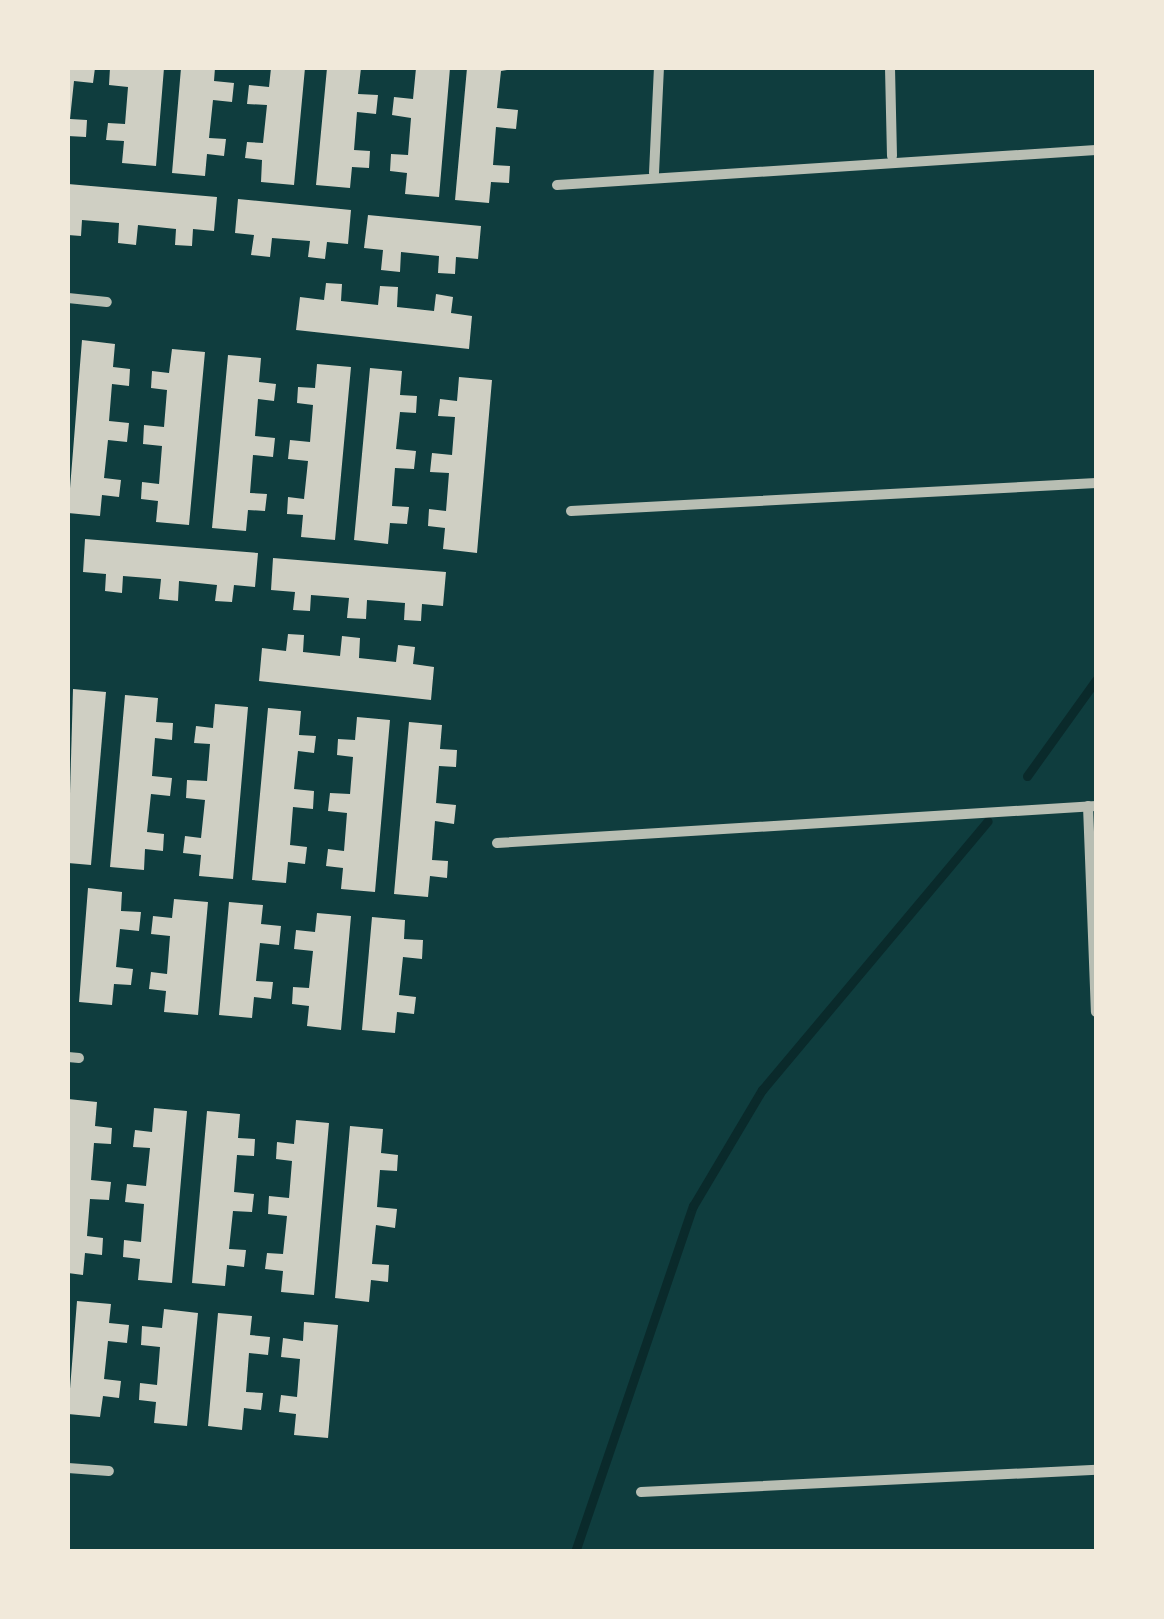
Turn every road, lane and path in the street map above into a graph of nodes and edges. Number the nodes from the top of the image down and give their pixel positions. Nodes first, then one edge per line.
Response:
1 (659, 68) edge
2 (890, 68) edge
3 (1096, 150) edge
4 (892, 156) junction
5 (654, 172) junction
6 (556, 185) dead end
7 (68, 298) edge
8 (107, 302) dead end
9 (1096, 483) edge
10 (570, 510) dead end
11 (1092, 806) edge
12 (497, 843) dead end
13 (1096, 1012) edge
14 (68, 1468) edge
15 (1096, 1470) edge
16 (109, 1472) dead end
17 (640, 1492) dead end

1 - 5 street
2 - 4 street
3 - 4 street
4 - 5 street
5 - 6 street
7 - 8 street
9 - 10 street
11 - 12 street
11 - 13 street
14 - 16 street
15 - 17 street

